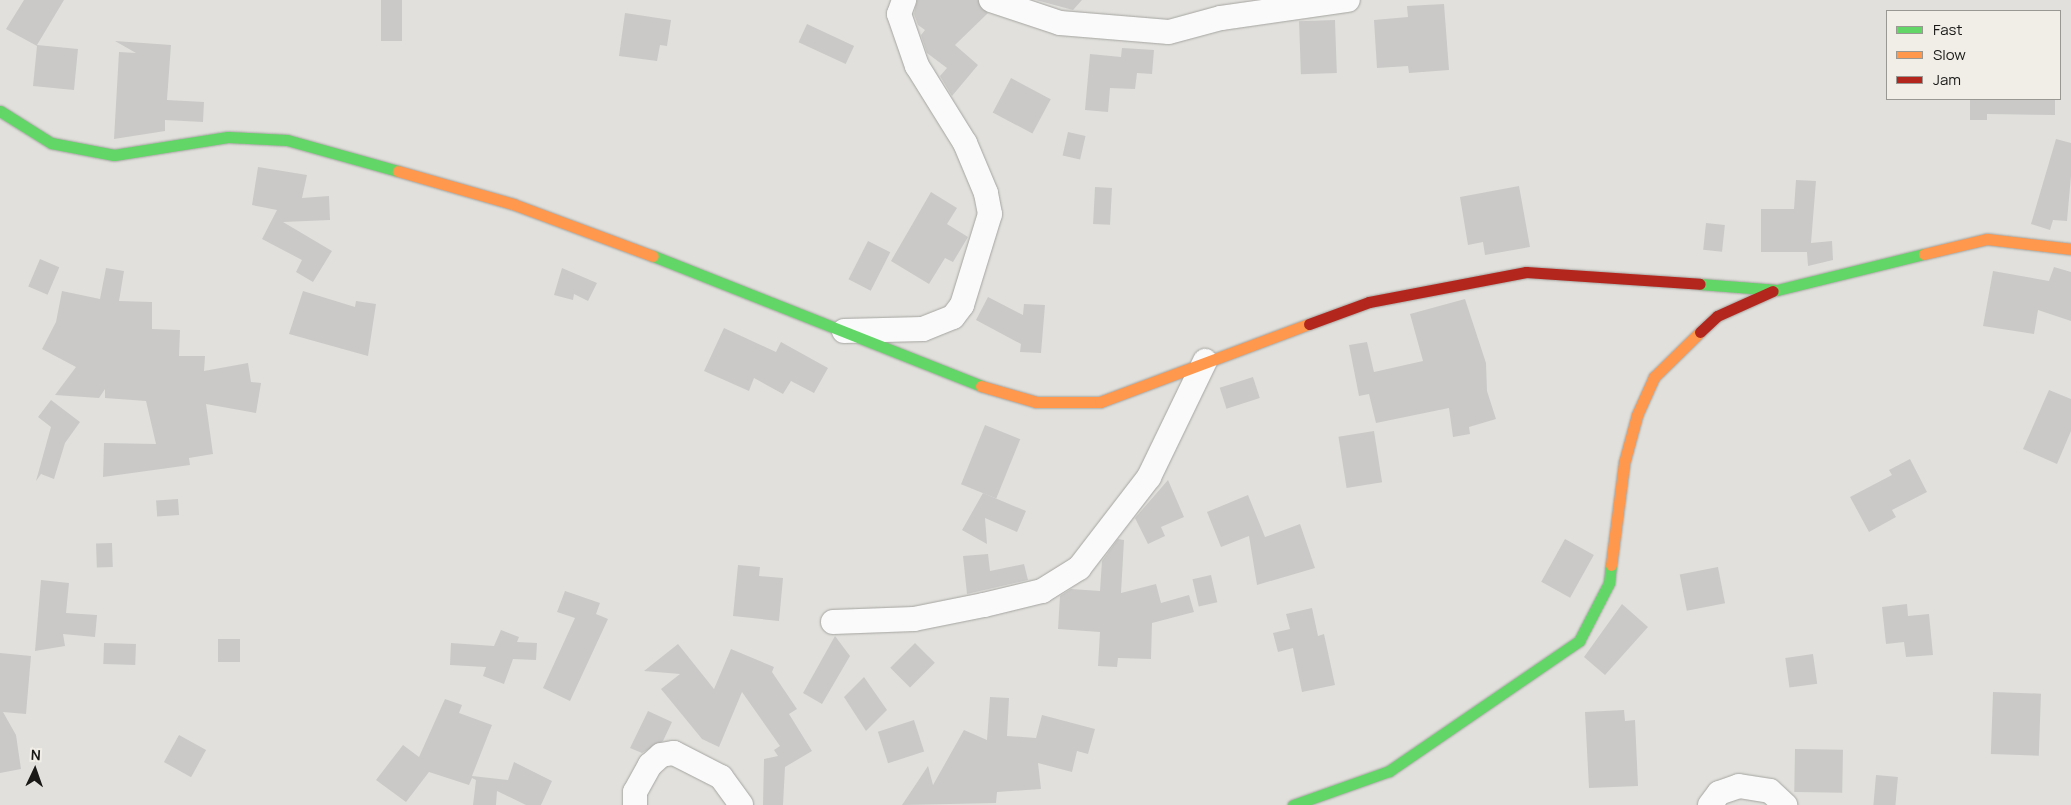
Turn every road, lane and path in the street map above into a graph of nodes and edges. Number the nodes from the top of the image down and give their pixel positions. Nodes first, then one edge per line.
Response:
1 (904, 0) edge
2 (991, 0) edge
3 (1348, 0) edge
4 (0, 111) edge
5 (2071, 249) edge
6 (1777, 290) junction
7 (844, 331) junction
8 (1205, 361) junction
9 (833, 622) dead end
10 (635, 805) edge
11 (741, 805) edge
12 (1293, 805) edge
13 (1710, 805) edge
14 (1785, 805) edge

1 - 7 street
2 - 3 street
4 - 7 street
5 - 6 street
6 - 8 street
6 - 12 street
7 - 8 street
8 - 9 street
10 - 11 street
13 - 14 street

